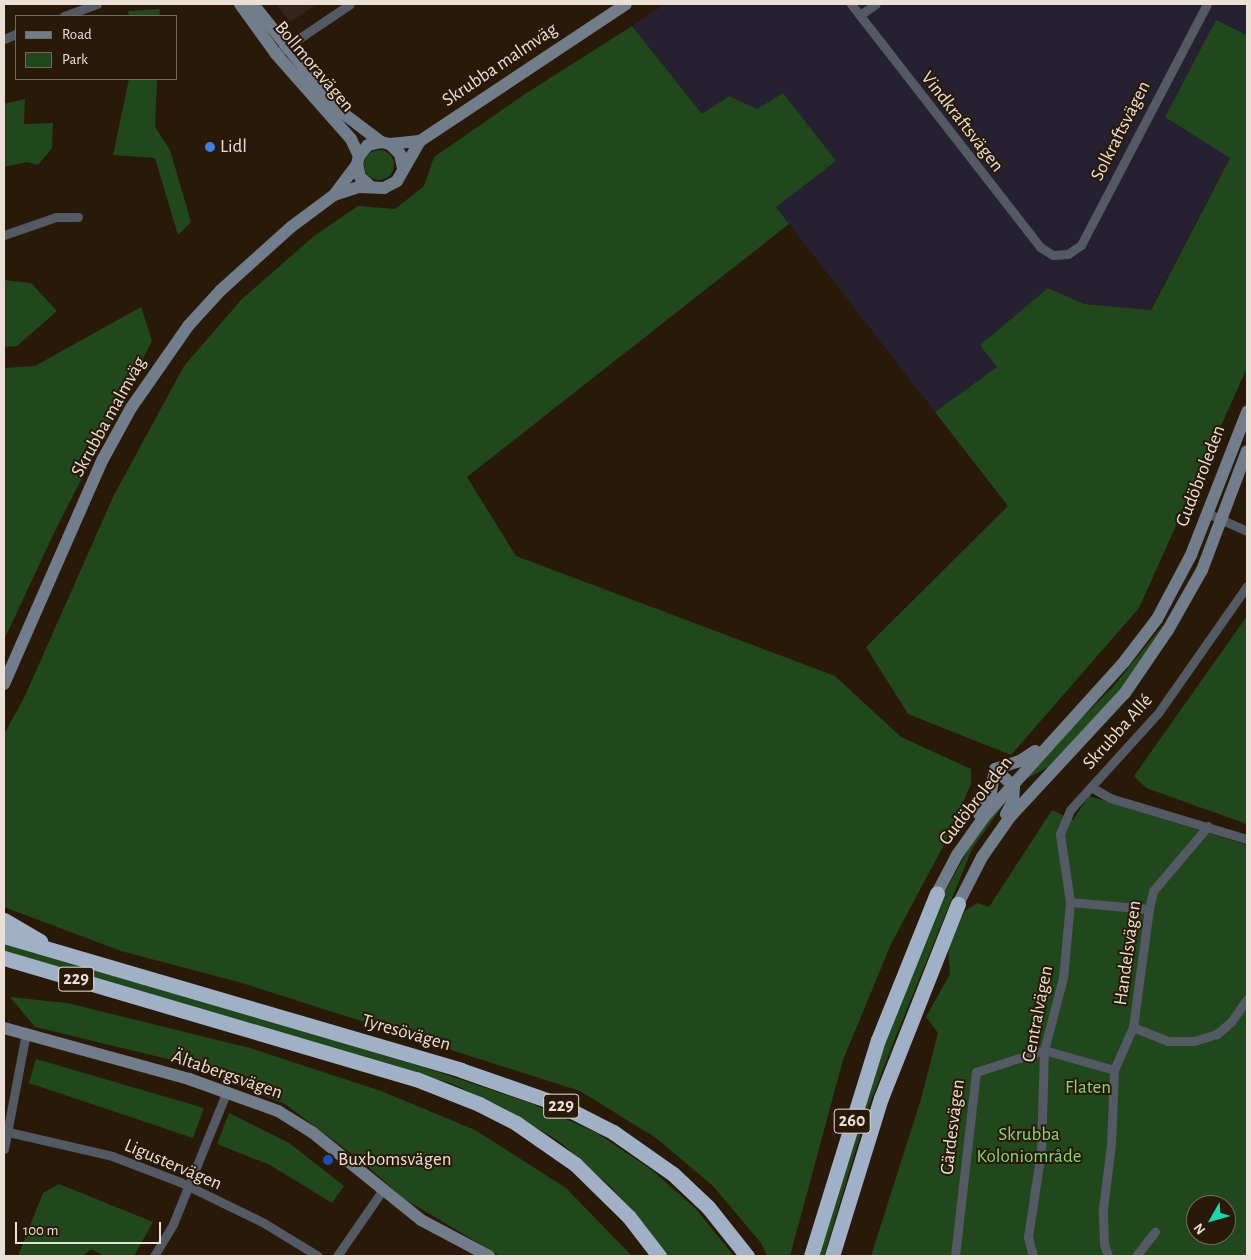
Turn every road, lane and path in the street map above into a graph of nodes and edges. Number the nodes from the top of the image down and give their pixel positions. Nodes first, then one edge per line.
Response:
1 (97, 4) edge
2 (240, 4) edge
3 (252, 4) edge
4 (350, 4) edge
5 (626, 4) edge
6 (851, 4) edge
7 (876, 4) edge
8 (1207, 4) edge
9 (67, 15) edge
10 (860, 15) junction
11 (281, 51) junction
12 (420, 140) junction
13 (386, 143) junction
14 (358, 160) junction
15 (402, 168) junction
16 (370, 186) junction
17 (334, 195) junction
18 (78, 217) dead end
19 (4, 235) edge
20 (1053, 255) joint
21 (1247, 412) edge
22 (1247, 451) edge
23 (1209, 514) junction
24 (1223, 518) junction
25 (1247, 531) edge
26 (1247, 586) edge
27 (4, 684) edge
28 (1055, 736) junction
29 (995, 768) junction
30 (1012, 783) junction
31 (1091, 787) junction
32 (1208, 826) junction
33 (1247, 839) edge
34 (990, 845) junction
35 (957, 855) junction
36 (937, 894) joint
37 (1070, 902) junction
38 (958, 904) joint
39 (1149, 909) junction
40 (4, 920) edge
41 (4, 936) edge
42 (63, 954) junction
43 (4, 958) edge
44 (1247, 999) edge
45 (4, 1028) edge
46 (1133, 1028) junction
47 (26, 1033) junction
48 (1044, 1050) junction
49 (1114, 1070) junction
50 (227, 1091) junction
51 (6, 1131) edge
52 (4, 1150) edge
53 (188, 1187) junction
54 (382, 1191) junction
55 (1155, 1232) dead end
56 (154, 1256) edge
57 (318, 1256) edge
58 (337, 1256) edge
59 (488, 1256) edge
60 (659, 1256) edge
61 (747, 1256) edge
62 (811, 1256) edge
63 (832, 1256) edge
64 (955, 1256) edge
65 (1033, 1256) edge
66 (1108, 1256) edge
67 (1136, 1256) edge

1 - 9 street
2 - 11 street, Bollmoravägen
3 - 11 street, Bollmoravägen
4 - 11 street
5 - 12 street, Skrubba malmväg
6 - 10 street, Vindkraftsvägen
7 - 10 street
8 - 20 street, Solkraftsvägen
10 - 20 street, Vindkraftsvägen
11 - 13 street, Bollmoravägen
11 - 14 street, Bollmoravägen
12 - 13 street, Skrubba malmväg
12 - 15 street, Skrubba malmväg
13 - 14 street
13 - 15 street
14 - 16 street
14 - 17 street, Skrubba malmväg
15 - 16 street
16 - 17 street, Skrubba malmväg
17 - 27 street, Skrubba malmväg
18 - 19 street
21 - 23 street, Gudöbroleden / 260
22 - 24 street, Gudöbroleden / 260
23 - 24 street
23 - 28 street, Gudöbroleden / 260
24 - 25 street
24 - 34 street, Gudöbroleden / 260
26 - 31 street, Skrubba Allé
28 - 29 street
28 - 30 street, Gudöbroleden / 260
29 - 30 street
29 - 35 street
30 - 34 street
30 - 35 street, Gudöbroleden / 260
31 - 32 street, Skrubba Allé
31 - 37 street, Centralvägen
32 - 33 street, Skrubba Allé
32 - 39 street, Handelsvägen
34 - 38 street, Gudöbroleden / 260
35 - 36 street, Gudöbroleden / 260
36 - 62 highway, Gudöbroleden / 260
37 - 39 street
37 - 48 street, Centralvägen
38 - 63 highway, Gudöbroleden / 260
39 - 46 street, Handelsvägen
40 - 42 highway
41 - 42 highway, Tyresövägen / 229
42 - 61 highway, Tyresövägen / 229
43 - 60 highway, 229
44 - 46 street
45 - 47 street, Ältabergsvägen
46 - 49 street, Handelsvägen
47 - 50 street, Ältabergsvägen
47 - 51 street
48 - 49 street
48 - 64 street, Gärdesvägen
48 - 65 street, Centralvägen
49 - 66 street, Handelsvägen
50 - 53 street
50 - 54 street, Ältabergsvägen
51 - 52 street
51 - 53 street, Ligustervägen
53 - 56 street
53 - 57 street, Ligustervägen
54 - 58 street
54 - 59 street, Ältabergsvägen
55 - 67 street

